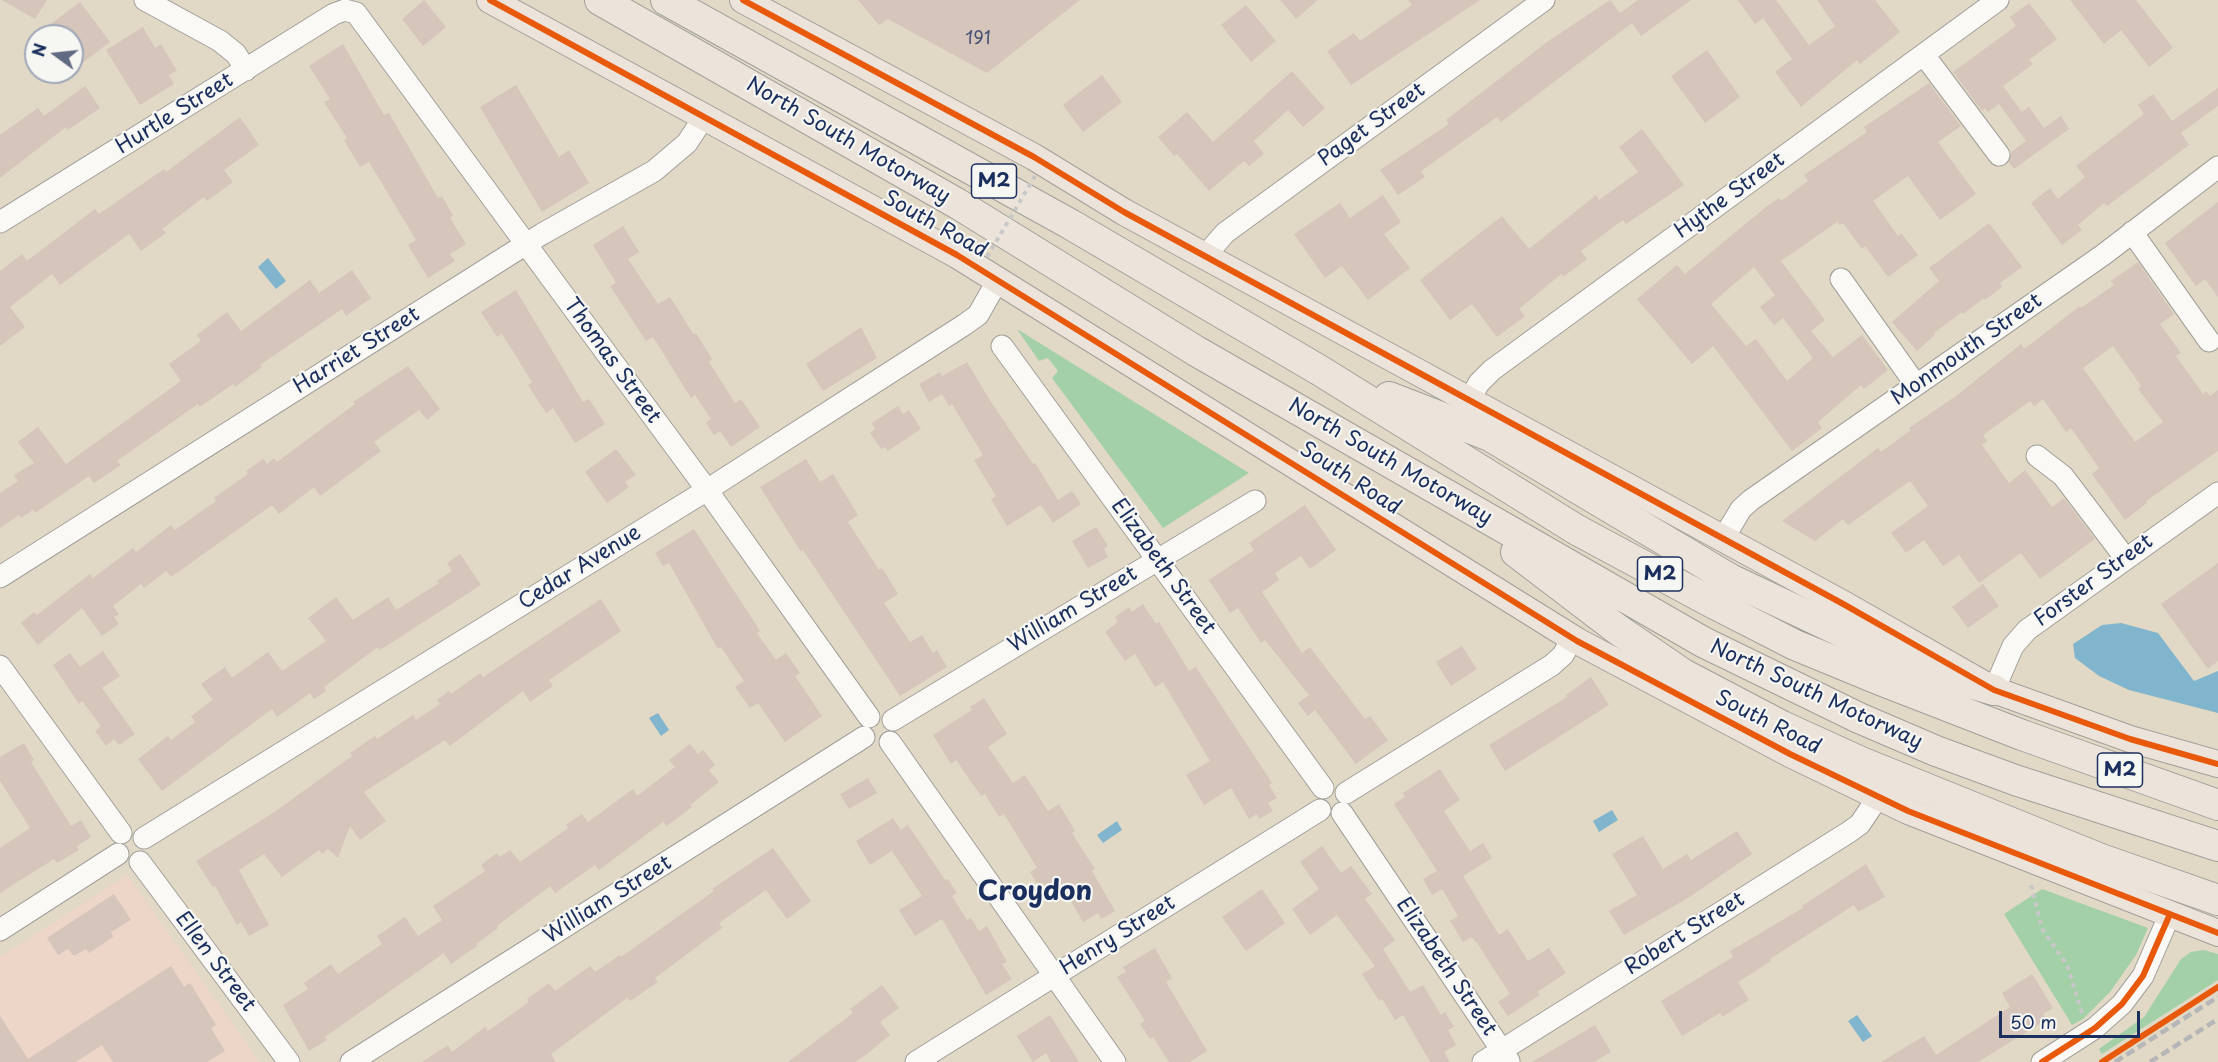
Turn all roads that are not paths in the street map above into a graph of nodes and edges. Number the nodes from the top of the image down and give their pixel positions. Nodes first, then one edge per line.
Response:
1 (145, 0) edge
2 (490, 0) edge
3 (600, 0) edge
4 (666, 0) edge
5 (743, 0) edge
6 (1544, 0) edge
7 (1998, 0) edge
8 (351, 10) joint
9 (1924, 54) junction
10 (246, 70) junction
11 (704, 117) junction
12 (1999, 155) dead end
13 (2218, 166) edge
14 (0, 222) edge
15 (2132, 232) junction
16 (526, 244) junction
17 (1205, 256) junction
18 (993, 268) junction
19 (1841, 279) dead end
20 (2209, 341) dead end
21 (1002, 346) dead end
22 (1319, 370) junction
23 (1916, 385) junction
24 (1469, 400) junction
25 (2037, 456) dead end
26 (707, 490) junction
27 (1436, 490) junction
28 (2218, 492) edge
29 (1255, 501) dead end
30 (1724, 539) junction
31 (1158, 559) junction
32 (2126, 559) junction
33 (0, 577) edge
34 (1572, 639) junction
35 (0, 666) edge
36 (1994, 690) junction
37 (893, 720) junction
38 (866, 727) junction
39 (890, 742) junction
40 (2218, 764) edge
41 (1323, 788) junction
42 (1878, 797) junction
43 (1344, 803) junction
44 (2218, 805) edge
45 (1320, 810) junction
46 (121, 833) junction
47 (144, 838) junction
48 (2218, 846) edge
49 (118, 854) junction
50 (140, 862) junction
51 (2218, 900) edge
52 (2170, 914) junction
53 (0, 930) edge
54 (2218, 933) edge
55 (1056, 974) junction
56 (1505, 1056) edge
57 (289, 1062) edge
58 (351, 1062) edge
59 (916, 1062) edge
60 (1115, 1062) edge
61 (1483, 1062) edge
62 (2042, 1062) edge

1 - 10 street
2 - 11 main road, South Road
3 - 27 highway, North South Motorway / M2
4 - 22 highway, North South Motorway / M2
5 - 17 main road
6 - 17 street, Paget Street
7 - 9 street, Hythe Street
8 - 10 street, Hurtle Street
8 - 16 street, Thomas Street
9 - 12 street
9 - 24 street, Hythe Street
10 - 14 street, Hurtle Street
11 - 16 street, Harriet Street
11 - 18 main road, South Road
13 - 15 street, Monmouth Street
15 - 20 street
15 - 23 street, Monmouth Street
16 - 26 street, Thomas Street
16 - 33 street, Harriet Street
17 - 24 main road
18 - 26 street, Cedar Avenue
18 - 34 main road, South Road
19 - 23 street
21 - 31 street, Elizabeth Street
22 - 36 highway
22 - 44 highway, North South Motorway / M2
23 - 30 street, Monmouth Street
24 - 30 main road
25 - 32 street
26 - 38 street, Thomas Street
26 - 47 street, Cedar Avenue
27 - 48 highway, North South Motorway / M2
27 - 51 highway
28 - 32 street, Forster Street
29 - 31 street, William Street
30 - 36 main road
31 - 37 street, William Street
31 - 41 street, Elizabeth Street
32 - 36 street, Forster Street
34 - 42 main road, South Road
34 - 43 street
35 - 46 street
36 - 40 main road
37 - 38 street
37 - 39 street
38 - 39 street
38 - 58 street, William Street
39 - 55 street
41 - 43 street
41 - 45 street
42 - 52 main road, South Road
42 - 56 street, Robert Street
43 - 45 street
43 - 56 street, Elizabeth Street
45 - 55 street, Henry Street
46 - 47 street
46 - 49 street
47 - 50 street
49 - 50 street
49 - 53 street
50 - 57 street, Ellen Street
52 - 54 main road, South Road
52 - 62 street
55 - 59 street, Henry Street
55 - 60 street
56 - 61 street, Robert Street

